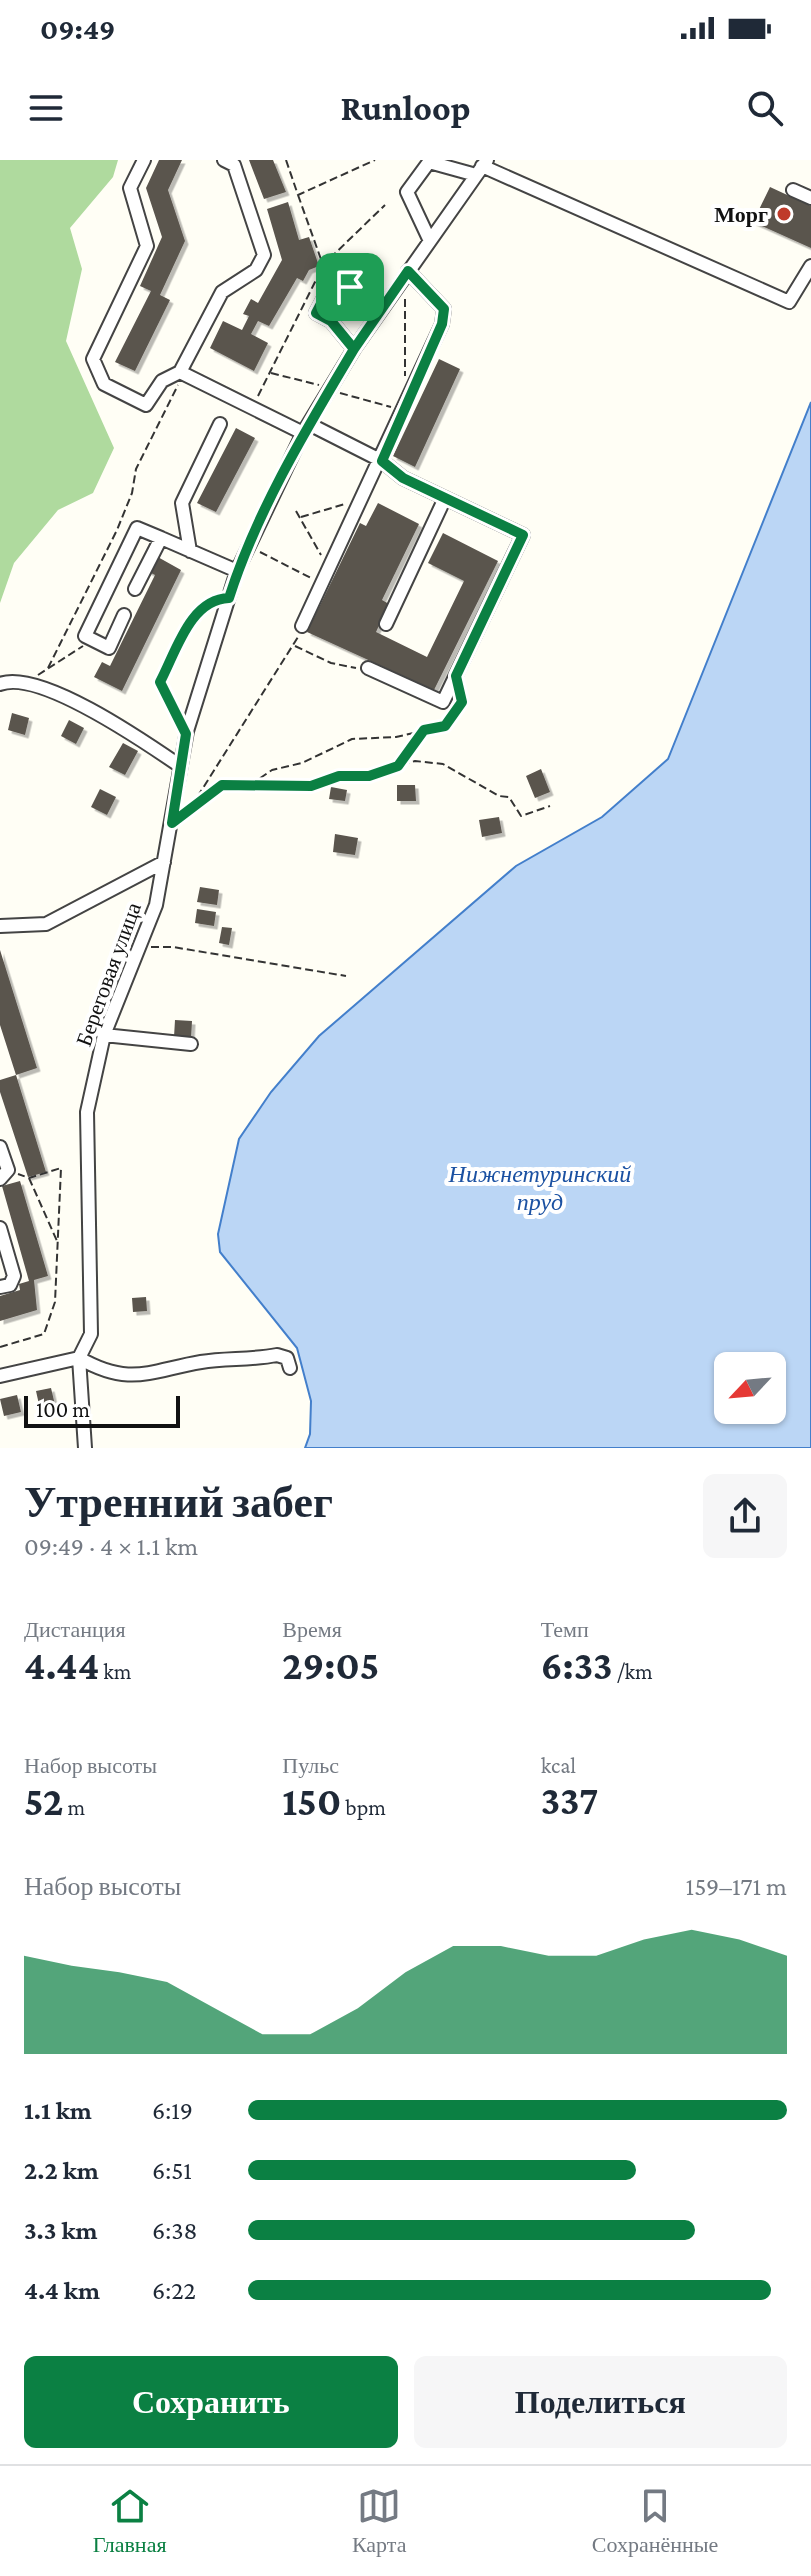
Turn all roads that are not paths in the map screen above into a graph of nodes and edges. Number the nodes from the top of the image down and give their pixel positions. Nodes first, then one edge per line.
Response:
1 (144, 160) edge
2 (224, 160) edge
3 (482, 167) edge
4 (793, 190) dead end
5 (811, 198) edge
6 (430, 241) junction
7 (811, 266) edge
8 (407, 273) junction
9 (331, 321) dead end
10 (354, 349) junction
11 (180, 372) junction
12 (220, 424) dead end
13 (306, 428) junction
14 (382, 461) junction
15 (445, 498) junction
16 (161, 538) junction
17 (190, 551) junction
18 (237, 571) junction
19 (135, 589) dead end
20 (124, 615) dead end
21 (386, 624) dead end
22 (302, 626) road end
23 (368, 668) road end
24 (0, 684) edge
25 (180, 766) junction
26 (164, 862) junction
27 (0, 926) edge
28 (104, 1035) junction
29 (191, 1044) dead end
30 (0, 1147) edge
31 (4, 1175) edge
32 (0, 1228) edge
33 (0, 1287) edge
34 (79, 1358) junction
35 (290, 1368) dead end
36 (0, 1376) edge
37 (85, 1448) edge

1 - 11 street
2 - 11 street
3 - 6 street, Береговая улица
3 - 6 street
3 - 7 street
4 - 5 street
6 - 8 street, Береговая улица
8 - 10 street, Береговая улица
8 - 14 street
9 - 10 street
10 - 13 street, Береговая улица
11 - 13 street
12 - 17 street
13 - 14 street
13 - 18 street, Береговая улица
14 - 15 street
14 - 22 street
15 - 21 street
15 - 23 street
16 - 17 street
16 - 19 street
16 - 20 street
17 - 18 street
18 - 25 street, Береговая улица
24 - 25 street
25 - 26 street, Береговая улица
26 - 27 street
26 - 28 street, Береговая улица
28 - 29 street
28 - 34 street, Береговая улица
30 - 31 street
32 - 33 street
34 - 35 street
34 - 36 street
34 - 37 street, Береговая улица

